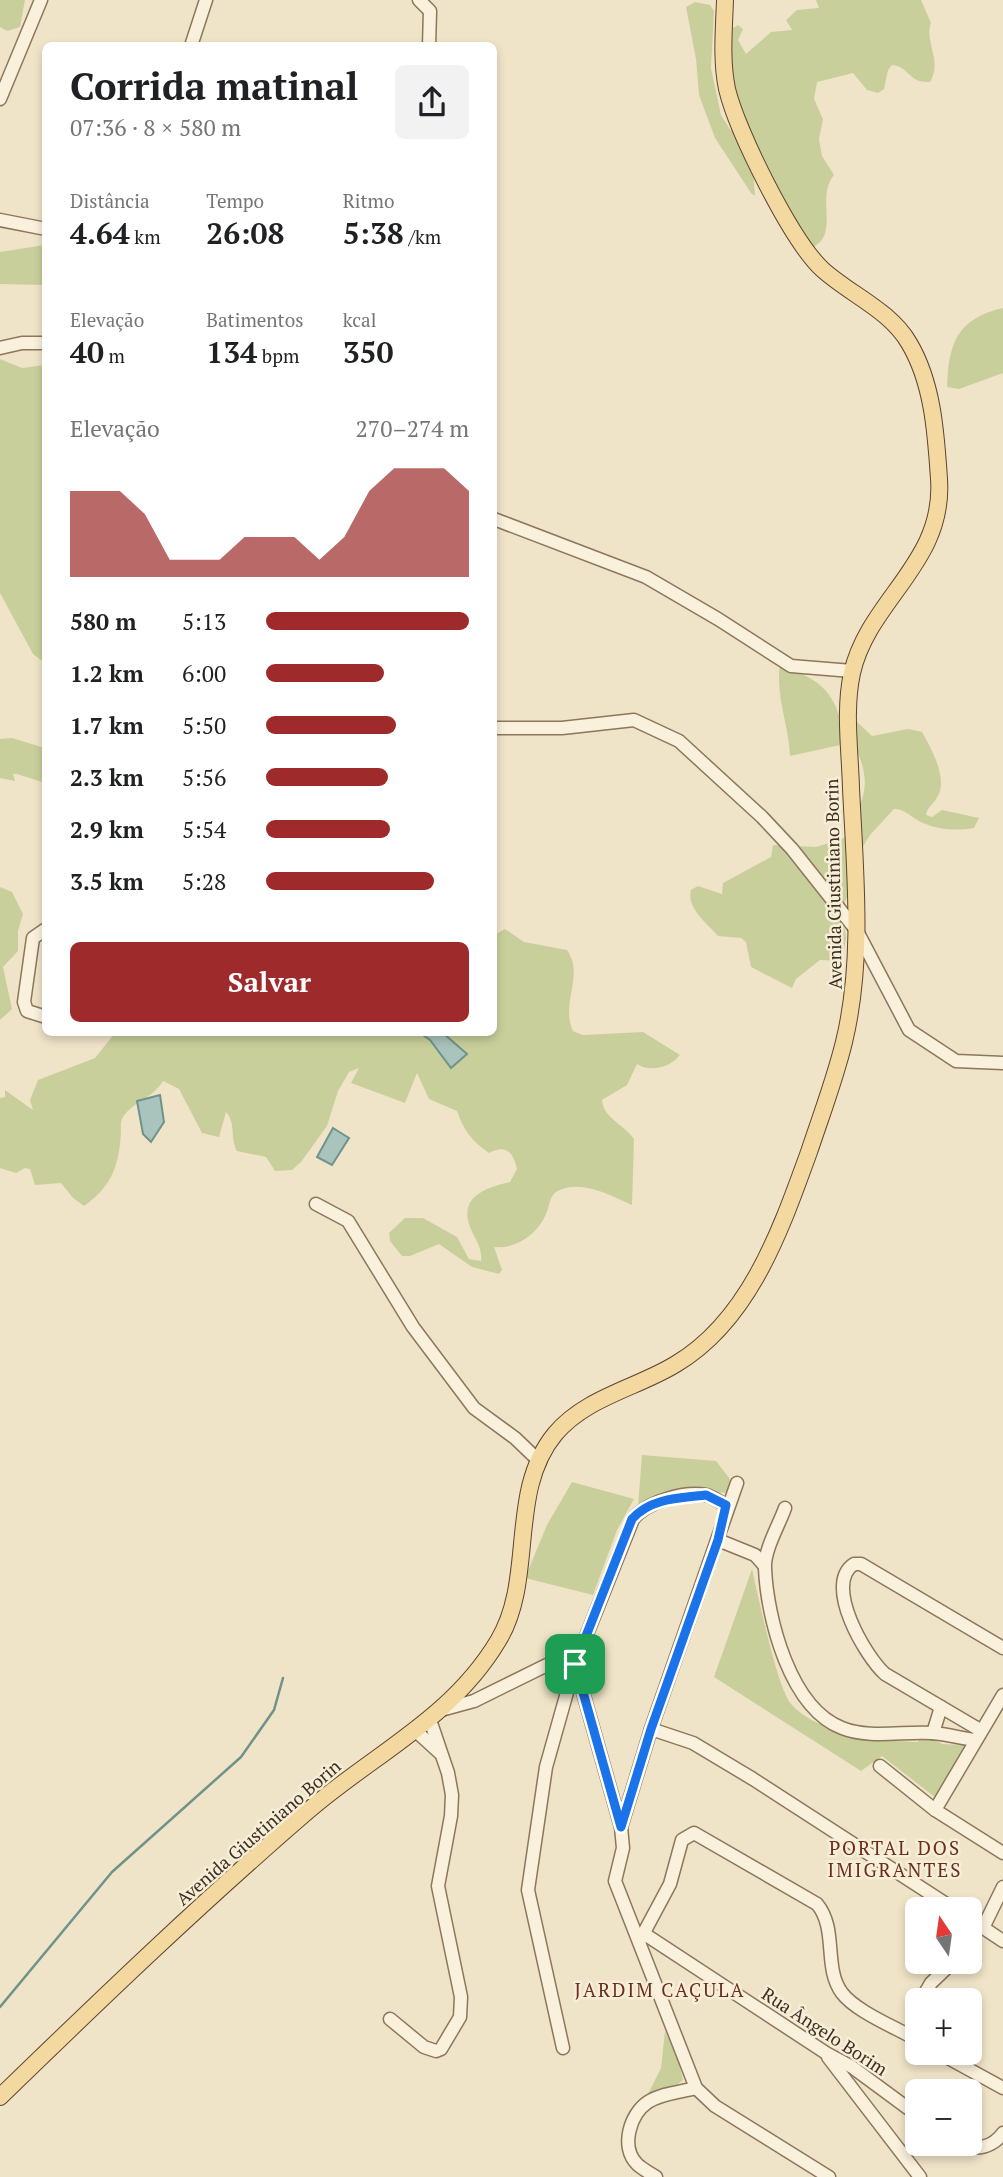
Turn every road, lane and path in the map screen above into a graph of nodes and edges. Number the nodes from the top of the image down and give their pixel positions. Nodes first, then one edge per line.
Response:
1 (41, 0) edge
2 (206, 0) edge
3 (419, 0) edge
4 (725, 0) edge
5 (192, 42) edge
6 (429, 42) edge
7 (5, 76) edge
8 (0, 99) edge
9 (0, 220) edge
10 (42, 228) edge
11 (42, 343) edge
12 (0, 348) edge
13 (497, 520) edge
14 (852, 671) junction
15 (497, 728) edge
16 (857, 931) junction
17 (42, 932) edge
18 (42, 1016) edge
19 (1003, 1063) edge
20 (316, 1205) dead end
21 (540, 1462) junction
22 (737, 1483) dead end
23 (726, 1505) junction
24 (785, 1507) dead end
25 (718, 1540) junction
26 (764, 1566) junction
27 (1003, 1648) edge
28 (575, 1664) junction
29 (459, 1691) junction
30 (1003, 1695) edge
31 (474, 1701) junction
32 (941, 1707) junction
33 (429, 1721) junction
34 (651, 1729) junction
35 (933, 1733) junction
36 (977, 1735) junction
37 (880, 1766) dead end
38 (935, 1810) junction
39 (621, 1827) junction
40 (1003, 1853) edge
41 (1003, 1887) edge
42 (935, 1897) edge
43 (983, 1928) joint
44 (641, 1937) junction
45 (1003, 1941) edge
46 (940, 1974) edge
47 (927, 1988) edge
48 (390, 2019) dead end
49 (905, 2033) edge
50 (563, 2048) dead end
51 (826, 2053) junction
52 (961, 2065) edge
53 (696, 2088) junction
54 (1003, 2088) edge
55 (0, 2097) edge
56 (905, 2106) edge
57 (1003, 2133) edge
58 (982, 2146) edge
59 (656, 2177) edge
60 (829, 2177) edge
61 (920, 2177) edge

1 - 7 street
2 - 5 street
3 - 6 street
4 - 14 main road, Avenida Giustiniano Borin
7 - 8 street
9 - 10 street
11 - 12 street
13 - 14 street
14 - 16 main road, Avenida Giustiniano Borin
15 - 16 street
16 - 19 street
16 - 21 main road, Avenida Giustiniano Borin
17 - 18 street
20 - 21 street
21 - 29 main road, Avenida Giustiniano Borin
22 - 23 street
23 - 25 street
23 - 28 street
24 - 26 street
25 - 26 street
25 - 34 street
26 - 35 street
27 - 32 street
28 - 31 street
28 - 39 street
28 - 50 street
29 - 31 street
29 - 33 main road, Avenida Giustiniano Borin
30 - 36 street
31 - 33 street
32 - 35 street
32 - 36 street
33 - 48 street
33 - 55 main road, Avenida Giustiniano Borin
34 - 39 street
34 - 42 street
35 - 36 street
36 - 38 street
37 - 38 street
38 - 40 street
39 - 44 street
41 - 43 street
43 - 45 street
44 - 49 street
44 - 51 street, Rua Ângelo Borim
44 - 53 street
46 - 47 street
51 - 56 street, Rua Ângelo Borim
51 - 61 street
52 - 54 street
53 - 59 street
53 - 60 street
57 - 58 street

